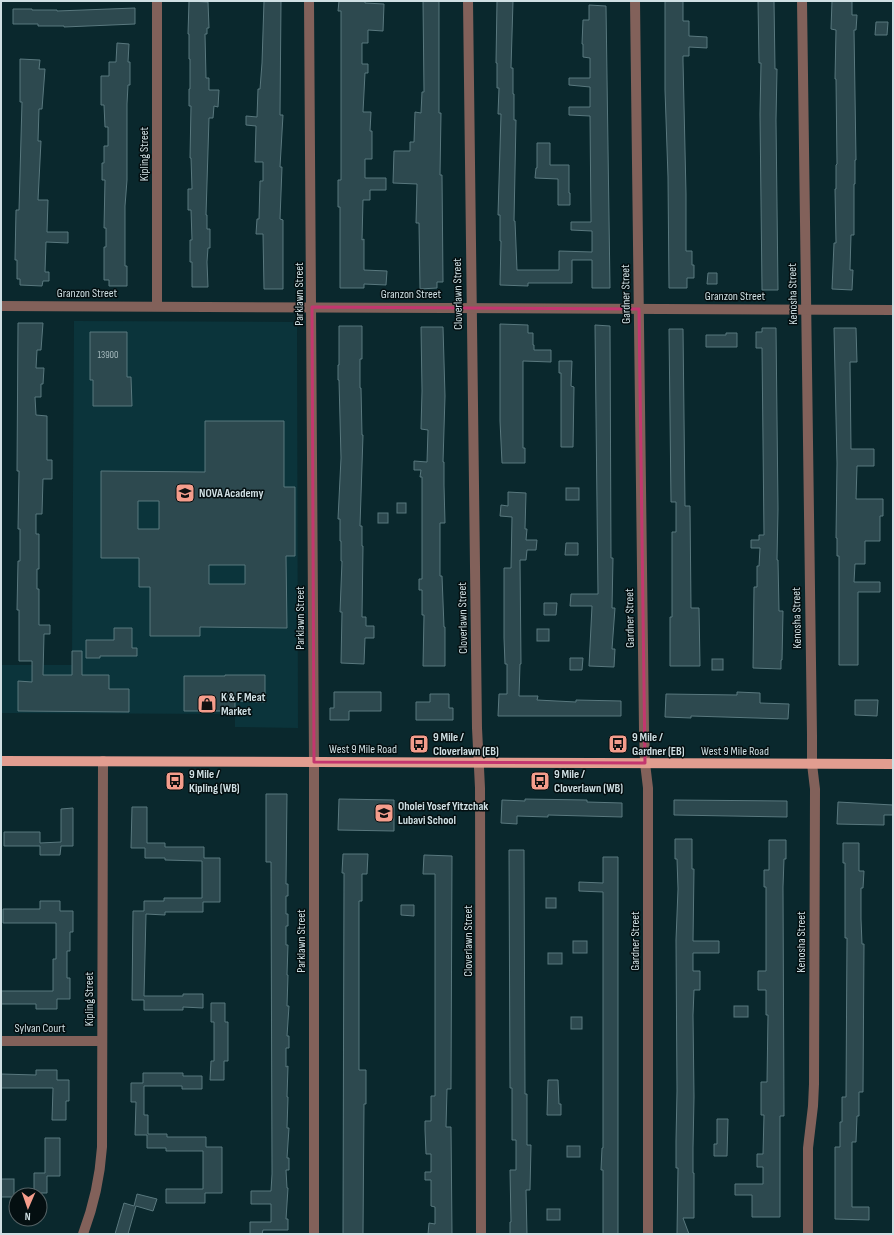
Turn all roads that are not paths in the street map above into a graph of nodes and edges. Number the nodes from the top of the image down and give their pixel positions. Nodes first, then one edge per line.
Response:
1 (157, 1) edge
2 (309, 1) edge
3 (468, 1) edge
4 (635, 1) edge
5 (802, 1) edge
6 (1, 306) edge
7 (157, 306) junction
8 (312, 307) junction
9 (472, 308) junction
10 (639, 309) junction
11 (806, 310) junction
12 (893, 310) edge
13 (1, 761) edge
14 (103, 761) junction
15 (314, 762) junction
16 (479, 763) junction
17 (646, 763) junction
18 (812, 764) junction
19 (893, 764) edge
20 (1, 1041) edge
21 (102, 1041) junction
22 (83, 1234) edge
23 (314, 1234) edge
24 (481, 1234) edge
25 (648, 1234) edge
26 (808, 1234) edge

1 - 7 street, Kipling Street
2 - 8 street, Parklawn Street
3 - 9 street, Cloverlawn Street
4 - 10 street, Gardner Street
5 - 11 street, Kenosha Street
6 - 7 street, Granzon Street
7 - 8 street, Granzon Street
8 - 9 street, Granzon Street
8 - 15 street, Parklawn Street
9 - 10 street, Granzon Street
9 - 16 street, Cloverlawn Street
10 - 11 street, Granzon Street
10 - 17 street, Gardner Street
11 - 12 street, Granzon Street
11 - 18 street, Kenosha Street
13 - 14 main road, West 9 Mile Road
14 - 15 main road, West 9 Mile Road
14 - 21 street, Kipling Street
15 - 16 main road, West 9 Mile Road
15 - 23 street, Parklawn Street
16 - 17 main road, West 9 Mile Road
16 - 24 street, Cloverlawn Street
17 - 18 main road, West 9 Mile Road
17 - 25 street, Gardner Street
18 - 19 main road, West 9 Mile Road
18 - 26 street, Kenosha Street
20 - 21 street, Sylvan Court
21 - 22 street, Kipling Street

